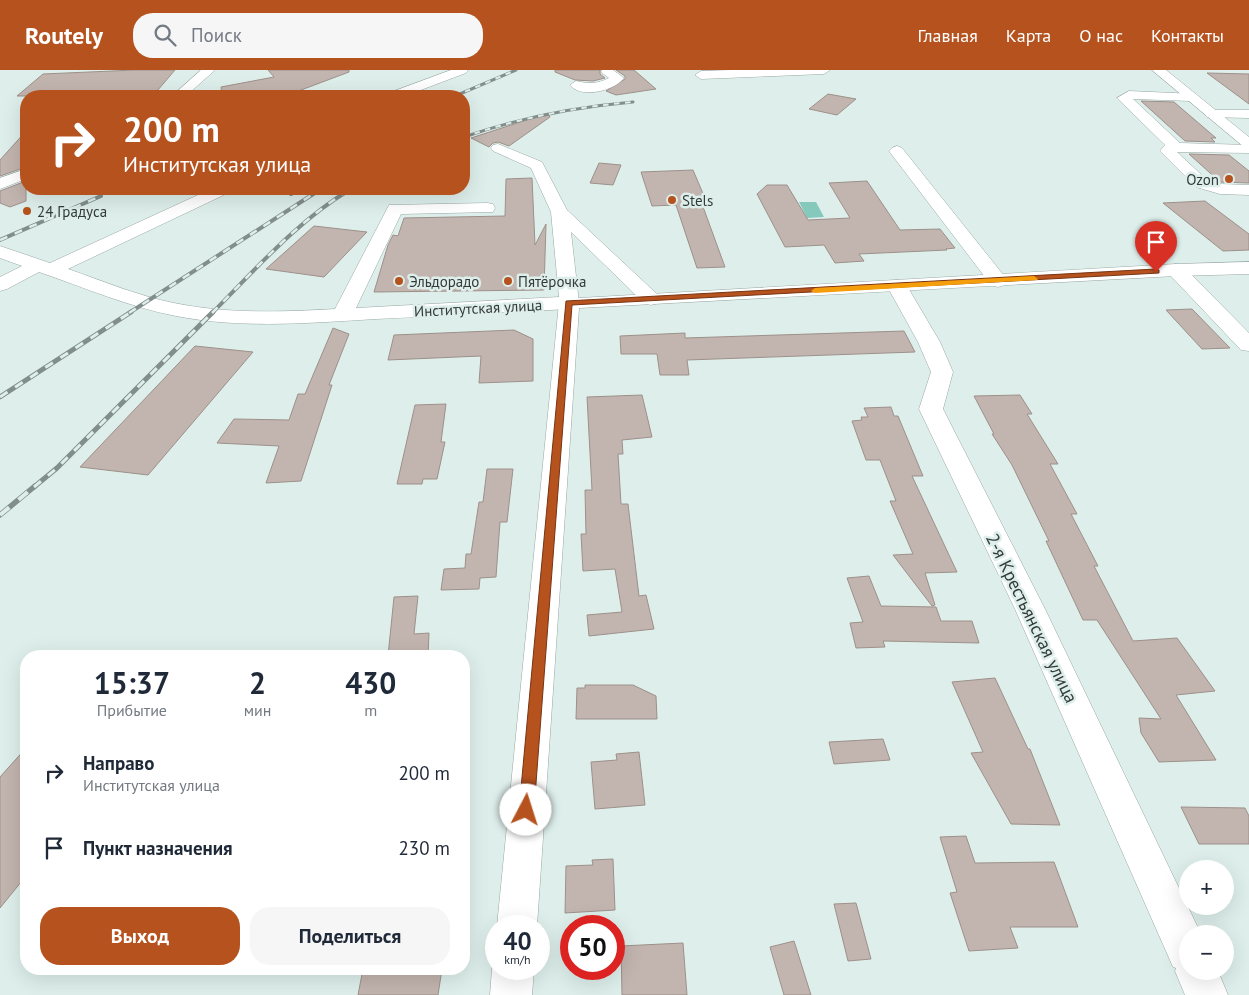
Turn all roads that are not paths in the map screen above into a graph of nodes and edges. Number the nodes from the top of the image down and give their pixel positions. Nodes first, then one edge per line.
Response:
1 (209, 70) edge
2 (462, 70) edge
3 (824, 70) edge
4 (1158, 70) edge
5 (610, 71) edge
6 (764, 71) edge
7 (701, 75) dead end
8 (572, 87) dead end
9 (185, 90) edge
10 (410, 90) edge
11 (1191, 97) junction
12 (1212, 114) junction
13 (1249, 114) edge
14 (1249, 144) edge
15 (1176, 147) junction
16 (498, 148) dead end
17 (1249, 149) edge
18 (897, 150) dead end
19 (20, 176) edge
20 (0, 184) edge
21 (1249, 190) edge
22 (210, 195) edge
23 (487, 208) dead end
24 (560, 212) junction
25 (0, 252) edge
26 (44, 267) junction
27 (1249, 268) edge
28 (1176, 270) junction
29 (998, 281) junction
30 (0, 285) edge
31 (897, 286) junction
32 (651, 299) junction
33 (568, 303) junction
34 (342, 315) junction
35 (1249, 345) edge
36 (518, 915) edge
37 (1179, 932) edge
38 (512, 980) edge
39 (1200, 980) edge
40 (511, 995) edge
41 (1207, 995) edge

1 - 9 main road
2 - 10 main road
3 - 6 main road
4 - 11 main road
5 - 8 main road
6 - 7 main road
11 - 12 main road
11 - 15 main road
12 - 13 main road
12 - 14 main road
15 - 17 main road
15 - 21 main road
16 - 24 main road
18 - 29 main road
19 - 20 main road
22 - 26 main road
23 - 34 main road
24 - 32 main road
24 - 33 main road
25 - 26 main road, Институтская улица
26 - 30 main road
26 - 34 main road, Институтская улица
27 - 28 main road, Институтская улица
28 - 29 main road, Институтская улица
28 - 35 main road
29 - 31 main road, Институтская улица
31 - 32 main road, Институтская улица
31 - 37 main road, 2-я Крестьянская улица
32 - 33 main road, Институтская улица
33 - 34 main road, Институтская улица
33 - 36 main road
38 - 40 main road
39 - 41 main road

